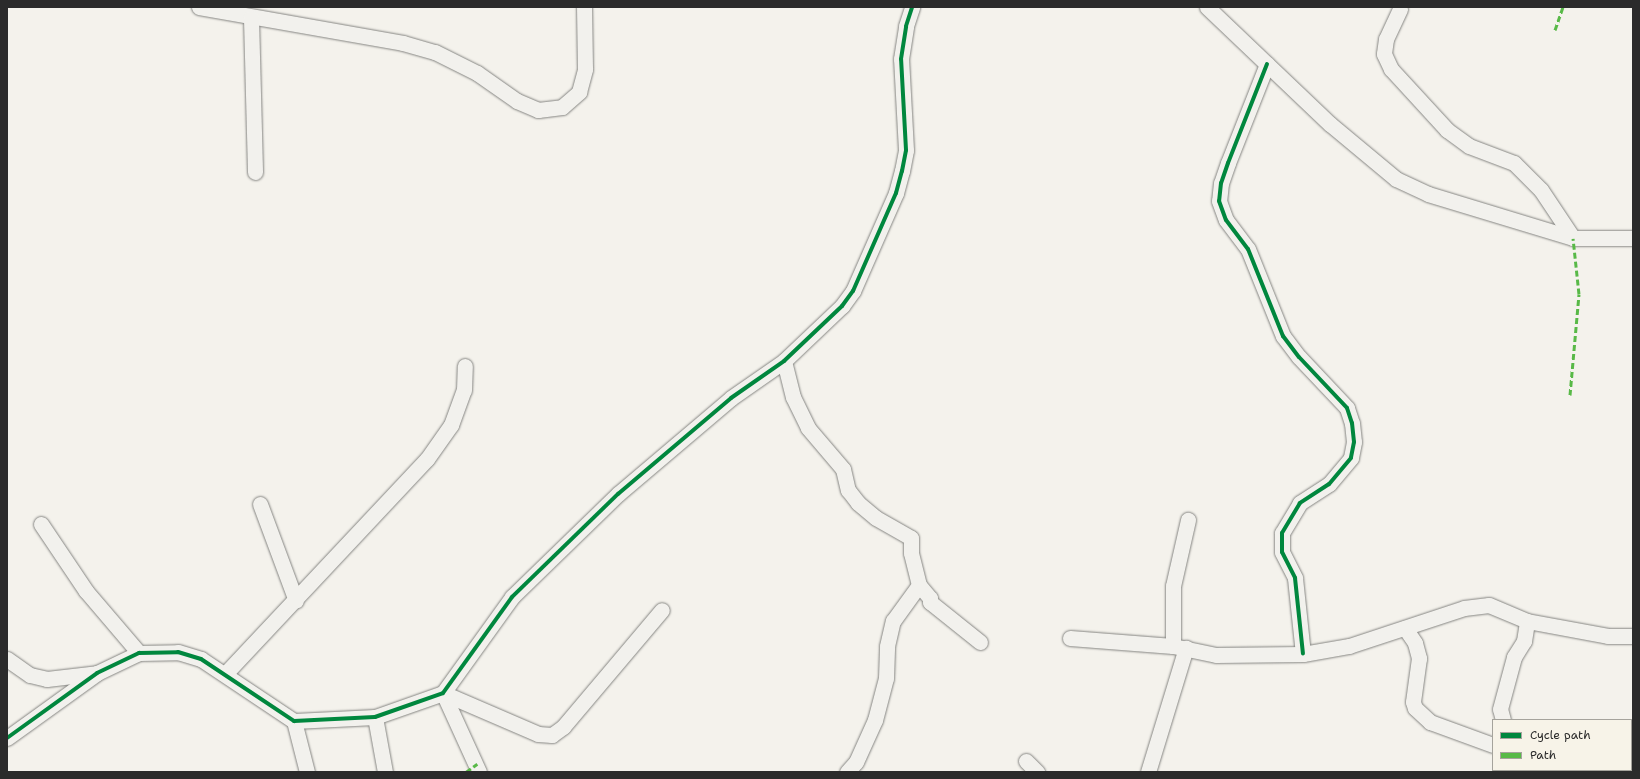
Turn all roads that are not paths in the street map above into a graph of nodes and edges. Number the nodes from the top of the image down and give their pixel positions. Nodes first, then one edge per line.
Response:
1 (199, 7) edge
2 (584, 7) edge
3 (912, 7) edge
4 (1207, 7) edge
5 (1400, 9) dead end
6 (251, 18) junction
7 (1266, 64) junction
8 (256, 172) dead end
9 (1573, 238) junction
10 (1633, 238) edge
11 (784, 361) junction
12 (465, 366) dead end
13 (260, 504) dead end
14 (1188, 520) dead end
15 (41, 524) dead end
16 (919, 586) junction
17 (296, 601) junction
18 (662, 610) dead end
19 (1527, 621) junction
20 (1405, 628) junction
21 (1633, 636) edge
22 (1070, 638) dead end
23 (980, 642) dead end
24 (1179, 647) junction
25 (139, 653) junction
26 (1303, 654) junction
27 (7, 659) edge
28 (97, 673) junction
29 (225, 674) junction
30 (443, 693) junction
31 (375, 717) junction
32 (1503, 719) edge
33 (294, 721) junction
34 (7, 738) edge
35 (1492, 745) edge
36 (1026, 761) dead end
37 (307, 772) edge
38 (385, 772) edge
39 (479, 772) edge
40 (848, 772) edge
41 (1037, 772) edge
42 (1148, 772) edge

1 - 6 street
2 - 6 street
3 - 11 street
4 - 7 street
5 - 9 street
6 - 8 street
7 - 9 street
7 - 26 street
9 - 10 street
11 - 16 street
11 - 30 street
12 - 17 street
13 - 17 street
14 - 24 street
15 - 25 street
16 - 23 street
16 - 40 street
17 - 29 street
18 - 30 street
19 - 20 street
19 - 21 street
19 - 32 street
20 - 26 street
20 - 35 street
22 - 24 street
24 - 26 street
24 - 42 street
25 - 28 street
25 - 29 street
27 - 28 street
28 - 34 street
29 - 33 street
30 - 31 street
30 - 39 street
31 - 33 street
31 - 38 street
33 - 37 street
36 - 41 street

